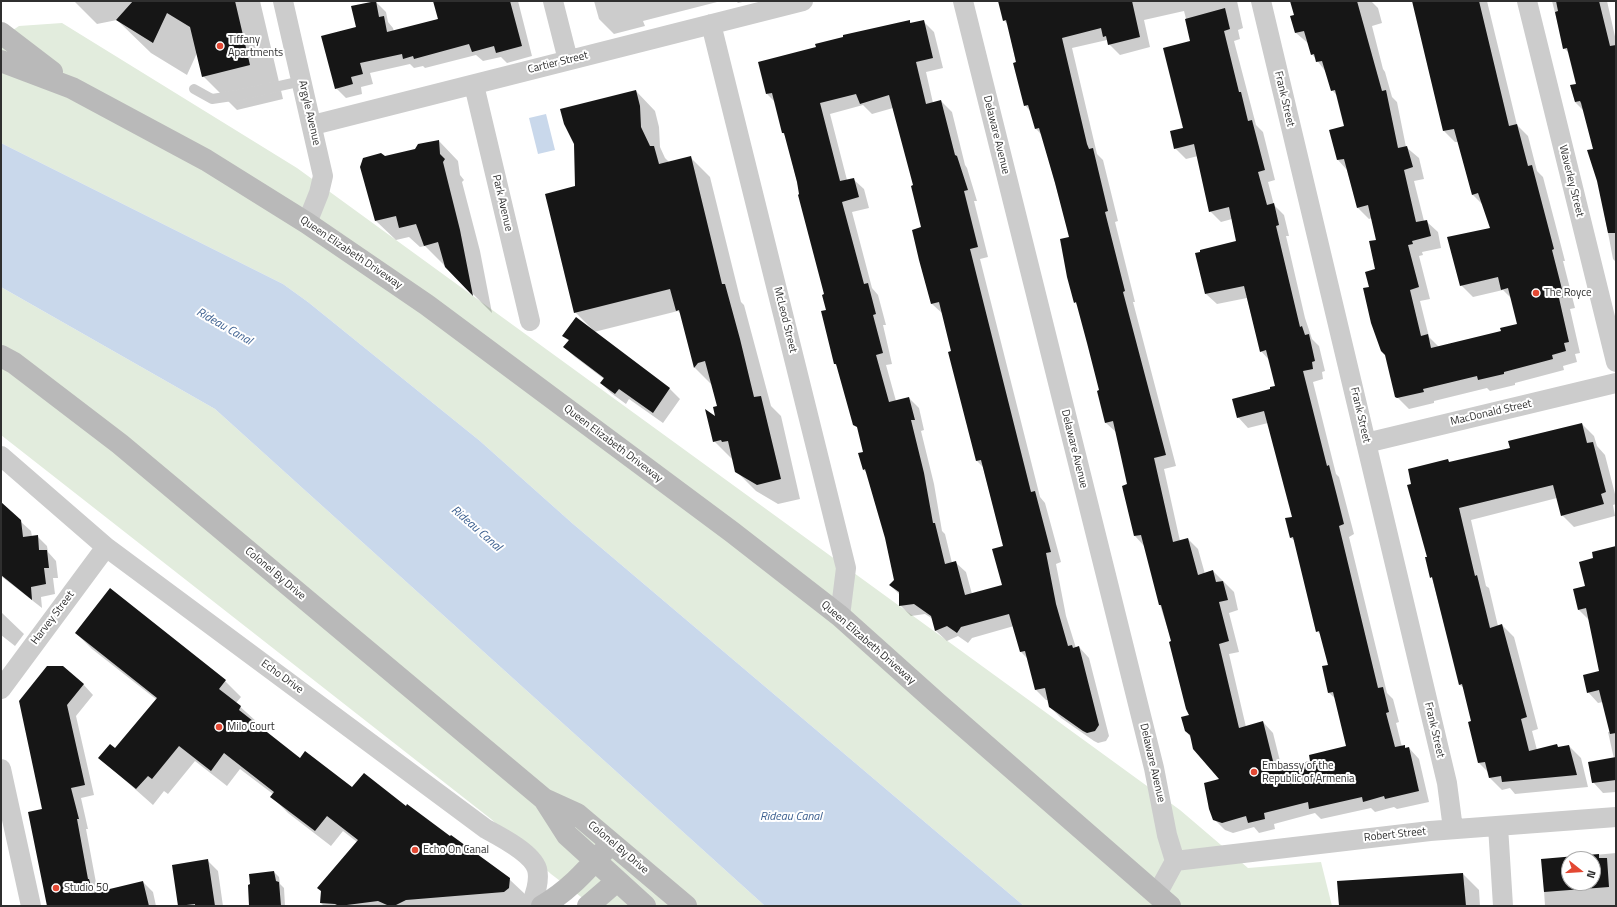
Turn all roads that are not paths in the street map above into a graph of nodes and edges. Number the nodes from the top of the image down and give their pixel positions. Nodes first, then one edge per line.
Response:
1 (283, 1) edge
2 (554, 1) edge
3 (803, 1) edge
4 (962, 1) edge
5 (1261, 1) edge
6 (1527, 1) edge
7 (712, 24) junction
8 (1, 33) edge
9 (568, 60) junction
10 (1, 61) edge
11 (302, 81) junction
12 (474, 85) junction
13 (72, 88) junction
14 (194, 89) dead end
15 (313, 125) junction
16 (307, 223) junction
17 (530, 320) dead end
18 (1, 356) edge
19 (1616, 362) edge
20 (1616, 383) edge
21 (1366, 443) junction
22 (1, 456) edge
23 (106, 547) junction
24 (840, 616) junction
25 (1, 689) edge
26 (1, 769) edge
27 (544, 799) junction
28 (1616, 817) edge
29 (1498, 826) junction
30 (1453, 829) junction
31 (612, 842) junction
32 (595, 861) junction
33 (1175, 861) junction
34 (617, 881) junction
35 (1164, 900) edge
36 (31, 906) edge
37 (530, 906) edge
38 (542, 906) edge
39 (588, 906) edge
40 (645, 906) edge
41 (686, 906) edge
42 (1503, 906) edge

1 - 11 street, Argyle Avenue
2 - 9 street
3 - 7 street, Cartier Street
4 - 33 street, Delaware Avenue
5 - 21 street, Frank Street
6 - 19 street, Waverley Street
7 - 9 street, Cartier Street
7 - 24 street, McLeod Street
8 - 13 street
9 - 12 street, Cartier Street
10 - 13 street, Queen Elizabeth Driveway
11 - 14 lane
11 - 15 street, Argyle Avenue
12 - 15 street, Cartier Street
12 - 17 street, Park Avenue
13 - 16 street, Queen Elizabeth Driveway
15 - 16 street, Argyle Avenue
16 - 24 street, Queen Elizabeth Driveway
18 - 27 street, Colonel By Drive
20 - 21 street, MacDonald Street
21 - 30 street, Frank Street
22 - 23 street, Echo Drive
23 - 25 street, Harvey Street
23 - 37 street, Echo Drive
24 - 35 street, Queen Elizabeth Driveway
26 - 36 street
27 - 31 street, Colonel By Drive
27 - 32 street, Colonel By Drive
28 - 29 street, Robert Street
29 - 30 street, Robert Street
29 - 42 street
30 - 33 street, Robert Street
31 - 32 street
31 - 41 street, Colonel By Drive
32 - 34 street, Colonel By Drive
32 - 38 street
33 - 35 street
34 - 39 street
34 - 40 street, Colonel By Drive

